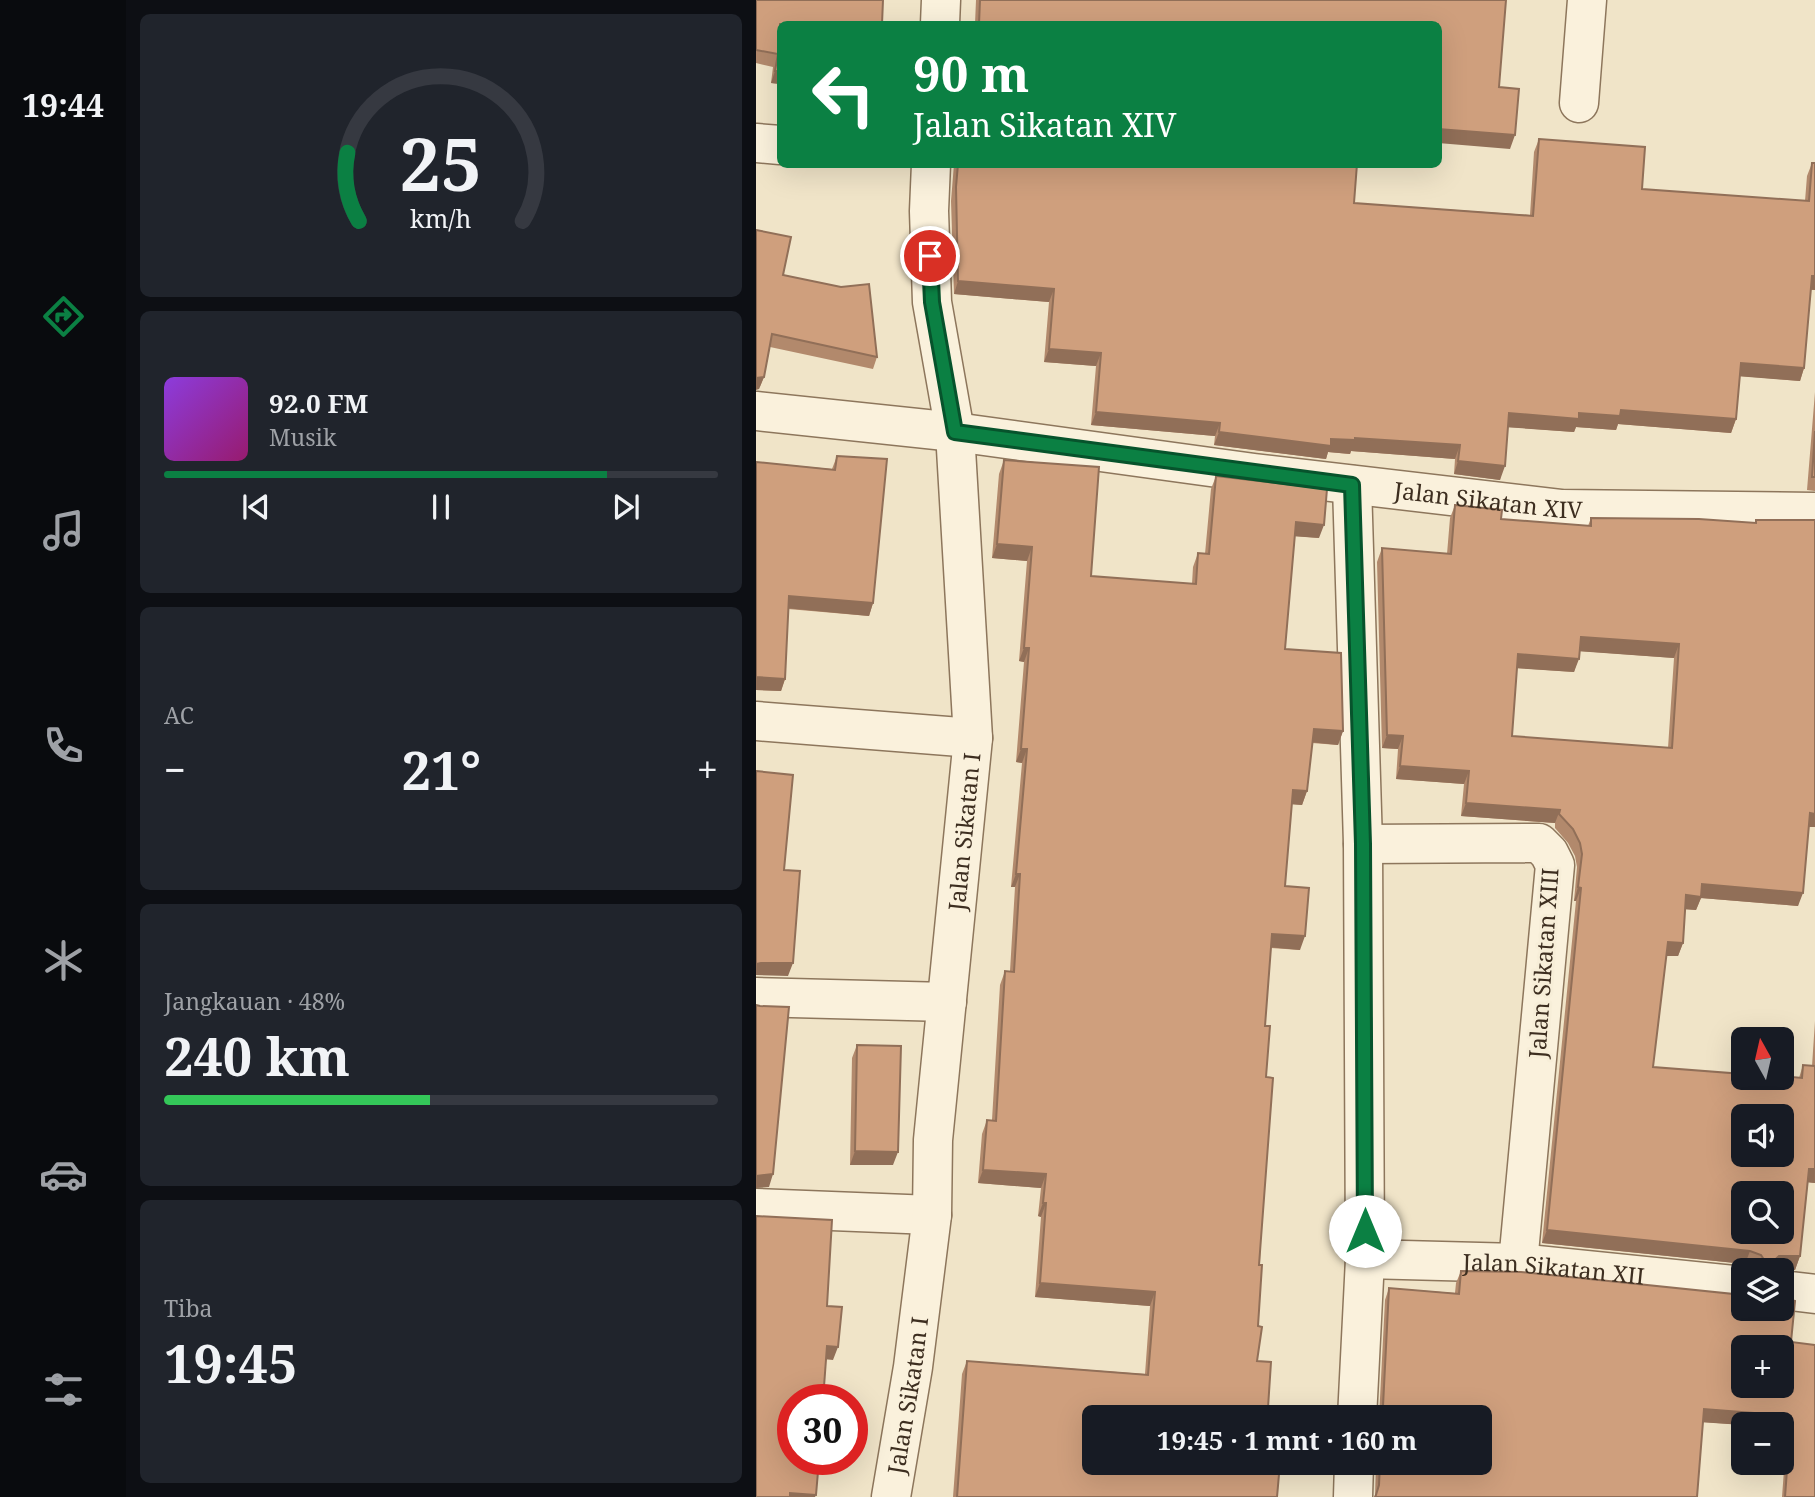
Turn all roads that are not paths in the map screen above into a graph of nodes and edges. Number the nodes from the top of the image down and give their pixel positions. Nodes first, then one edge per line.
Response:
1 (941, 0) edge
2 (1587, 0) edge
3 (940, 21) edge
4 (1579, 103) dead end
5 (756, 143) edge
6 (777, 145) edge
7 (931, 168) edge
8 (756, 411) edge
9 (955, 432) junction
10 (1352, 485) junction
11 (1815, 512) edge
12 (756, 721) edge
13 (973, 738) junction
14 (1363, 844) junction
15 (756, 997) edge
16 (947, 1002) junction
17 (756, 1208) edge
18 (932, 1214) junction
19 (1365, 1259) junction
20 (1518, 1263) junction
21 (1731, 1285) edge
22 (1794, 1291) edge
23 (1815, 1294) edge
24 (1358, 1405) edge
25 (1354, 1475) edge
26 (891, 1497) edge
27 (1353, 1497) edge

1 - 3 street
2 - 4 street
5 - 6 street
7 - 9 street, Jalan Sikatan I
8 - 9 street, Jalan Sikatan XIV
9 - 10 street, Jalan Sikatan XIV
9 - 13 street, Jalan Sikatan I
10 - 11 street, Jalan Sikatan XIV
10 - 14 street
12 - 13 street
13 - 16 street, Jalan Sikatan I
14 - 19 street
14 - 20 street, Jalan Sikatan XIII
15 - 16 street
16 - 18 street, Jalan Sikatan I
17 - 18 street
18 - 26 street, Jalan Sikatan I
19 - 20 street, Jalan Sikatan XII
19 - 24 street
20 - 21 street, Jalan Sikatan XII
22 - 23 street
25 - 27 street

